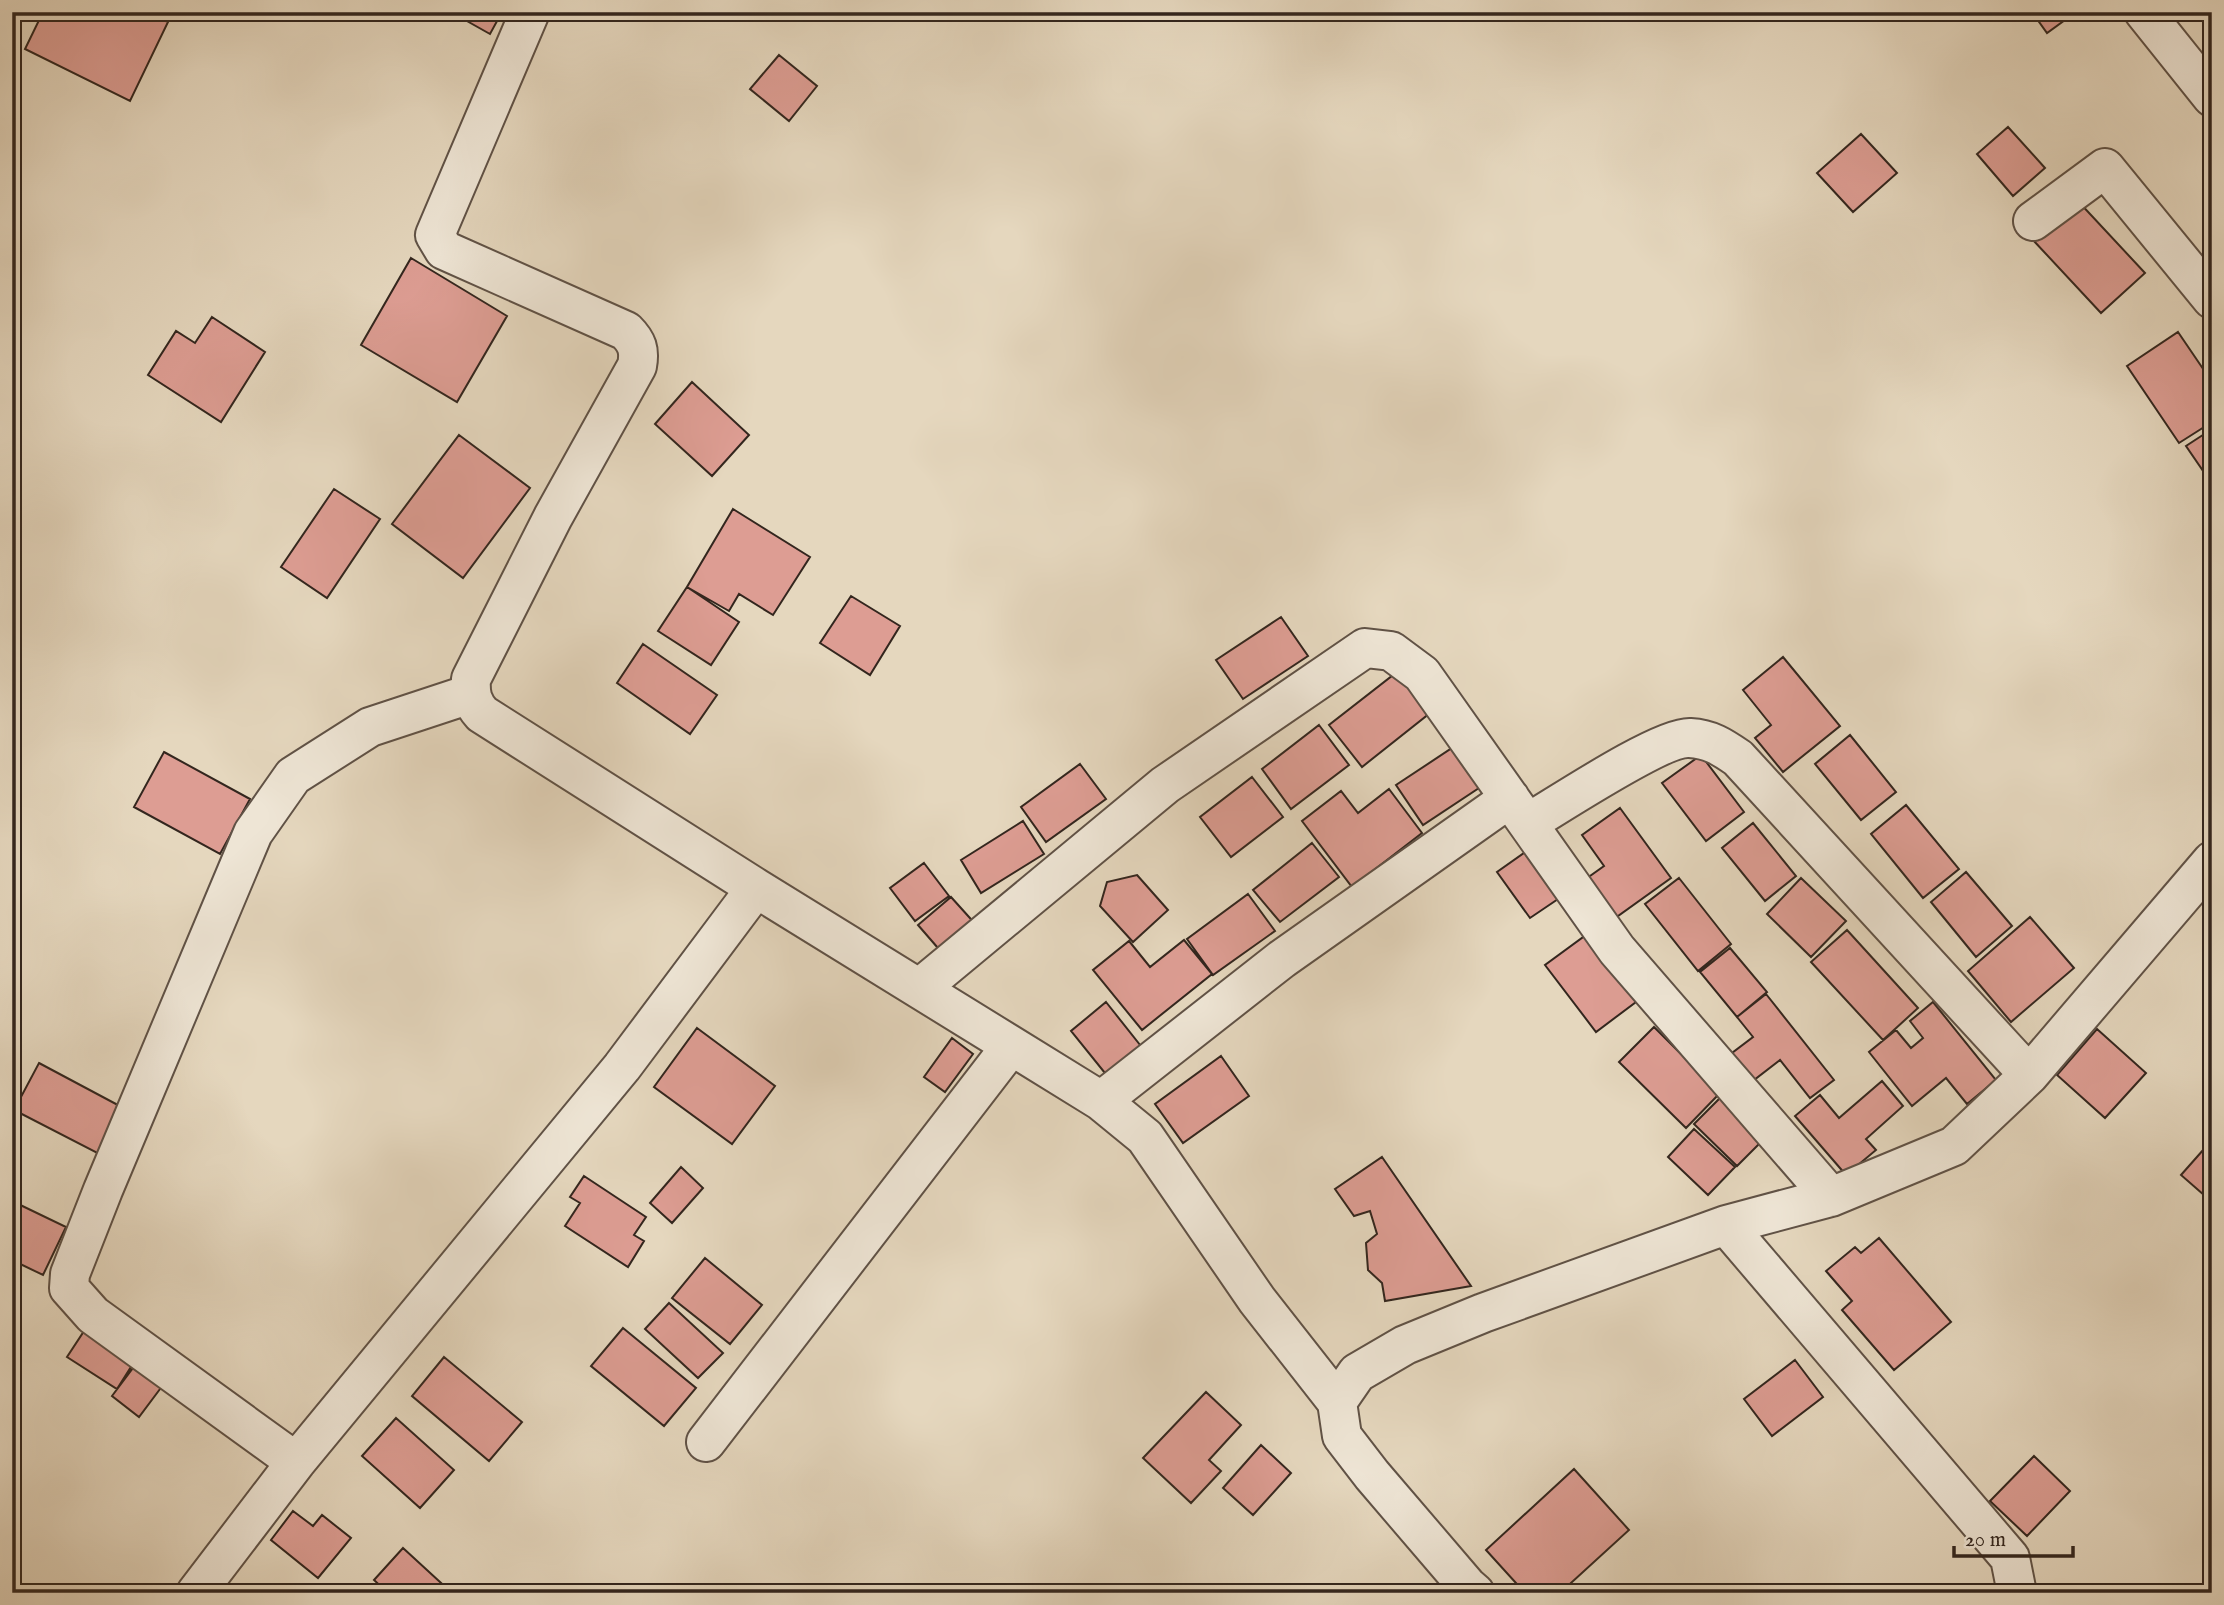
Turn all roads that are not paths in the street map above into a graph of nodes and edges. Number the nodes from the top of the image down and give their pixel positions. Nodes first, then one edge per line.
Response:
1 (530, 12) edge
2 (2144, 12) edge
3 (2212, 97) edge
4 (2033, 221) dead end
5 (2212, 299) edge
6 (470, 694) junction
7 (1519, 811) junction
8 (2212, 861) edge
9 (756, 888) junction
10 (920, 988) junction
11 (1011, 1046) junction
12 (2029, 1075) junction
13 (1101, 1101) junction
14 (1831, 1197) junction
15 (1726, 1225) junction
16 (1337, 1402) junction
17 (706, 1442) dead end
18 (296, 1462) junction
19 (196, 1593) edge
20 (1475, 1593) edge
21 (2017, 1593) edge

1 - 6 street
2 - 3 street
4 - 5 street
6 - 9 street
6 - 18 street
7 - 10 street
7 - 12 street
7 - 13 street
7 - 14 street
8 - 12 street
9 - 10 street
9 - 18 street
10 - 11 street
11 - 13 street
11 - 17 street
12 - 14 street
13 - 16 street
14 - 15 street
15 - 16 street
15 - 21 street
16 - 20 street
18 - 19 street

